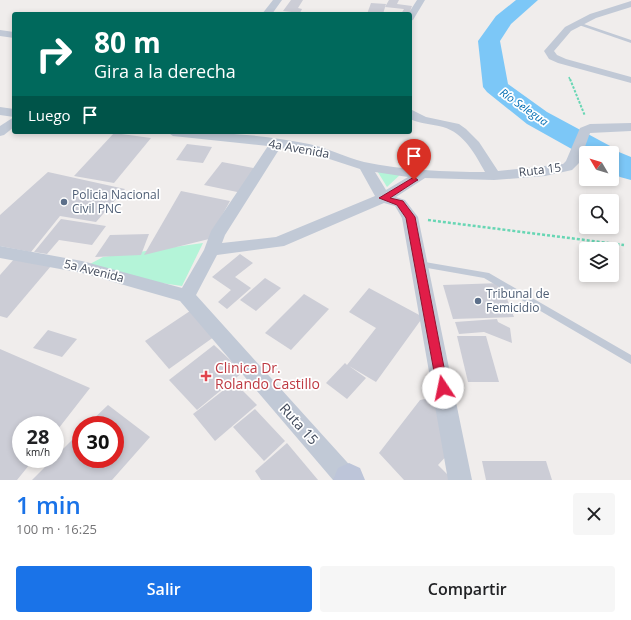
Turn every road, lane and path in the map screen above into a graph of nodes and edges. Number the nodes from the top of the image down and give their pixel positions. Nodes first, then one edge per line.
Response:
1 (278, 0) edge
2 (422, 0) edge
3 (631, 4) edge
4 (269, 12) edge
5 (412, 15) edge
6 (578, 23) junction
7 (631, 42) edge
8 (562, 61) junction
9 (631, 80) edge
10 (0, 111) edge
11 (12, 113) edge
12 (412, 114) edge
13 (12, 123) edge
14 (631, 127) edge
15 (587, 130) junction
16 (0, 132) edge
17 (190, 134) edge
18 (276, 144) junction
19 (364, 166) junction
20 (424, 173) junction
21 (494, 176) junction
22 (383, 198) junction
23 (410, 217) junction
24 (624, 245) dead end
25 (212, 250) junction
26 (0, 252) edge
27 (419, 264) junction
28 (186, 296) junction
29 (631, 360) edge
30 (349, 480) edge
31 (460, 480) edge

1 - 4 street
2 - 5 street
3 - 6 street
6 - 7 lane
6 - 8 street
8 - 9 street
8 - 15 path
10 - 11 street
12 - 21 street
13 - 16 street
14 - 15 street
15 - 21 street, Ruta 15
17 - 18 street, 4a Avenida
18 - 19 street, 4a Avenida
18 - 25 street
19 - 20 street, 4a Avenida
19 - 22 street
20 - 21 street, Ruta 15
20 - 22 street
22 - 23 street
22 - 25 street
23 - 24 path
23 - 27 street
25 - 28 street
26 - 28 street, 5a Avenida
27 - 29 lane
27 - 31 street
28 - 30 street, Ruta 15

